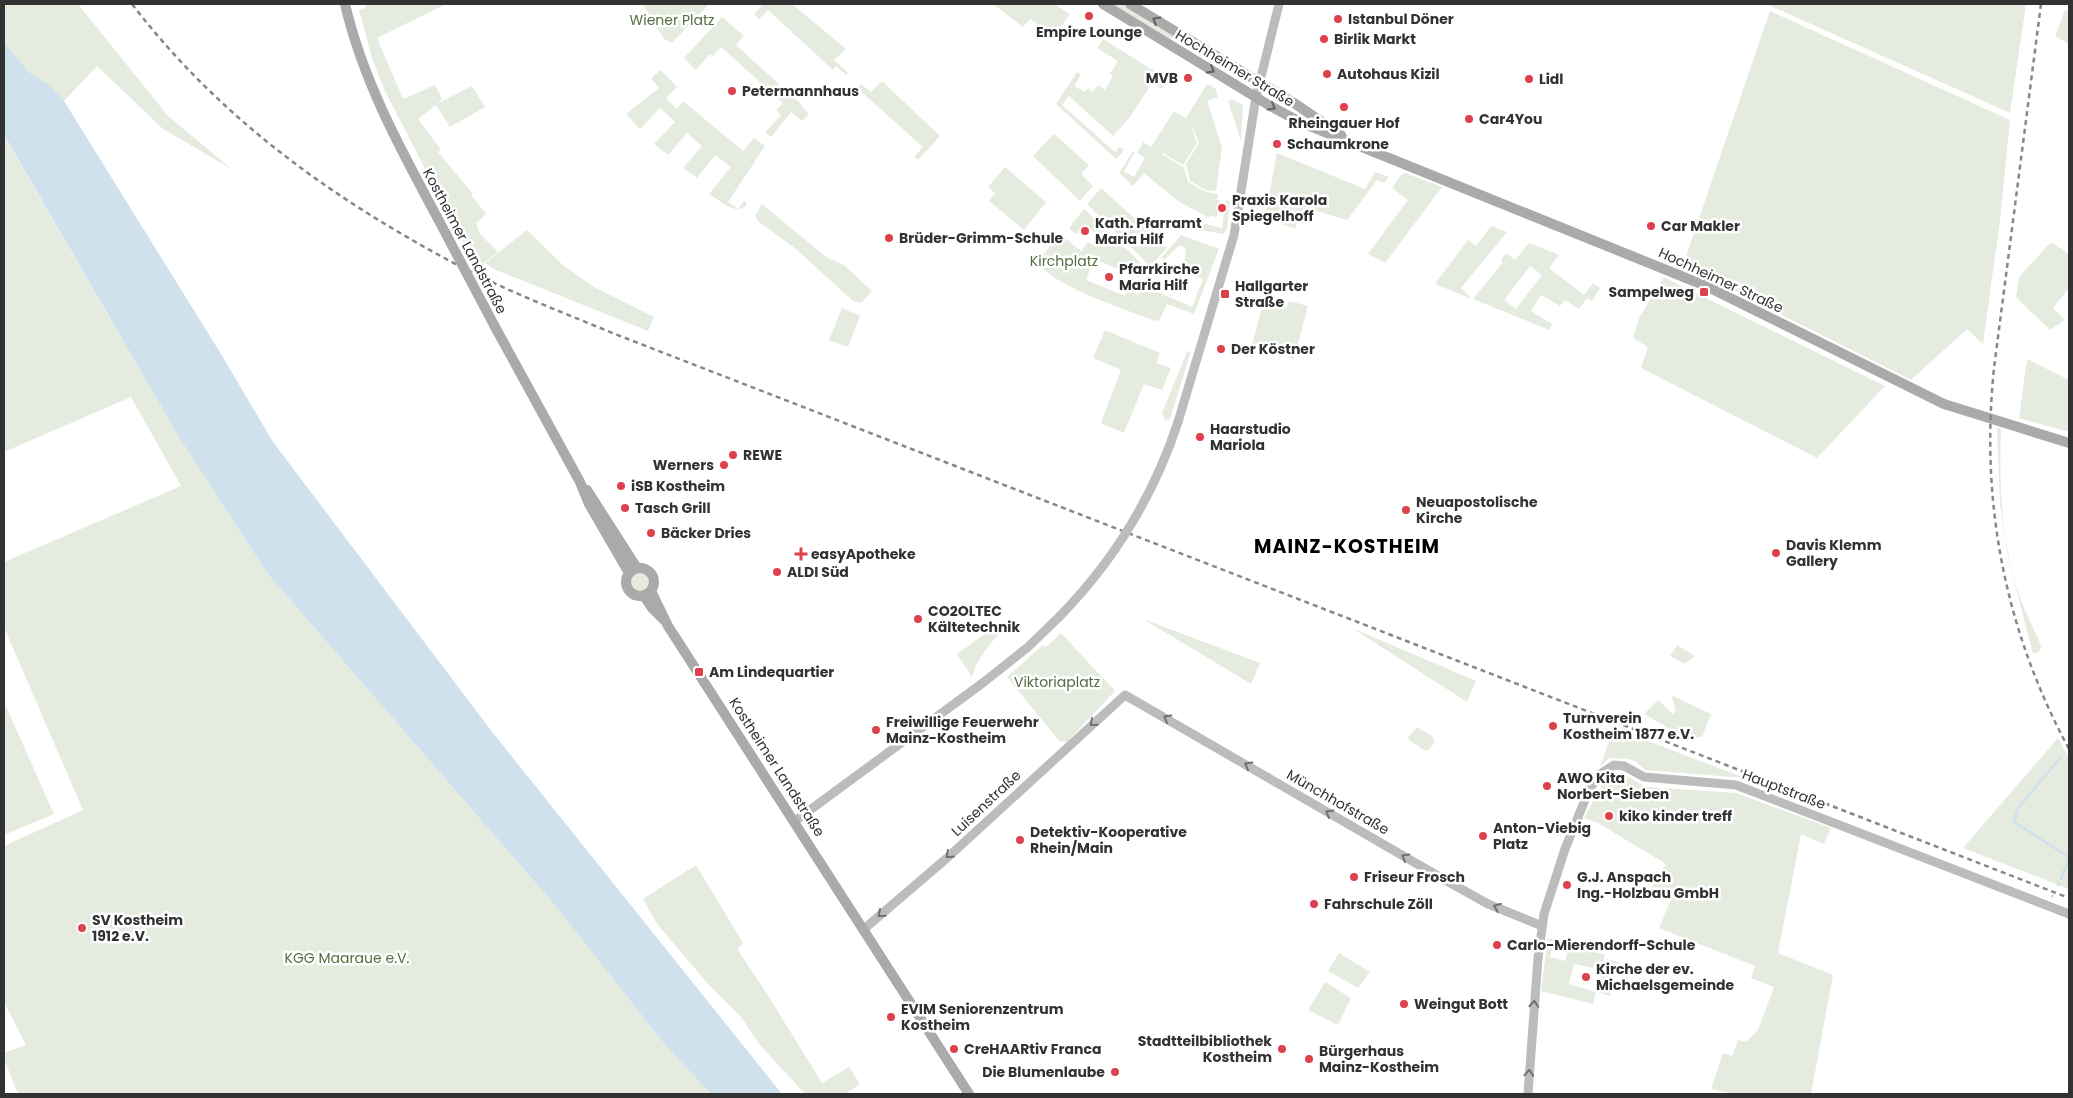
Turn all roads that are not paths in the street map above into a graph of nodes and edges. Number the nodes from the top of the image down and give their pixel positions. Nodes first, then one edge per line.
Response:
1 (345, 4) edge
2 (1103, 4) edge
3 (1130, 4) edge
4 (1279, 4) edge
5 (1259, 82) junction
6 (1256, 97) junction
7 (1358, 147) junction
8 (2069, 443) edge
9 (633, 571) junction
10 (647, 593) junction
11 (1125, 695) joint
12 (795, 821) junction
13 (2069, 914) edge
14 (1542, 926) junction
15 (864, 929) junction
16 (969, 1094) edge
17 (1528, 1094) edge

1 - 9 main road, Kostheimer Landstraße, bridge
2 -> 6 main road, Hochheimer Straße
5 -> 3 main road, Hochheimer Straße
4 - 5 street
5 - 6 street
5 - 7 main road, Hochheimer Straße
6 -> 7 main road, Hochheimer Straße
6 - 12 street, bridge
7 - 8 main road, Hochheimer Straße
9 - 10 main road
9 - 10 main road
10 - 12 main road, Kostheimer Landstraße
14 -> 11 street, Münchhofstraße
11 -> 15 street, Luisenstraße
12 - 15 main road, Kostheimer Landstraße
13 - 14 street, Hauptstraße
17 -> 14 street, Hauptstraße
15 - 16 main road

